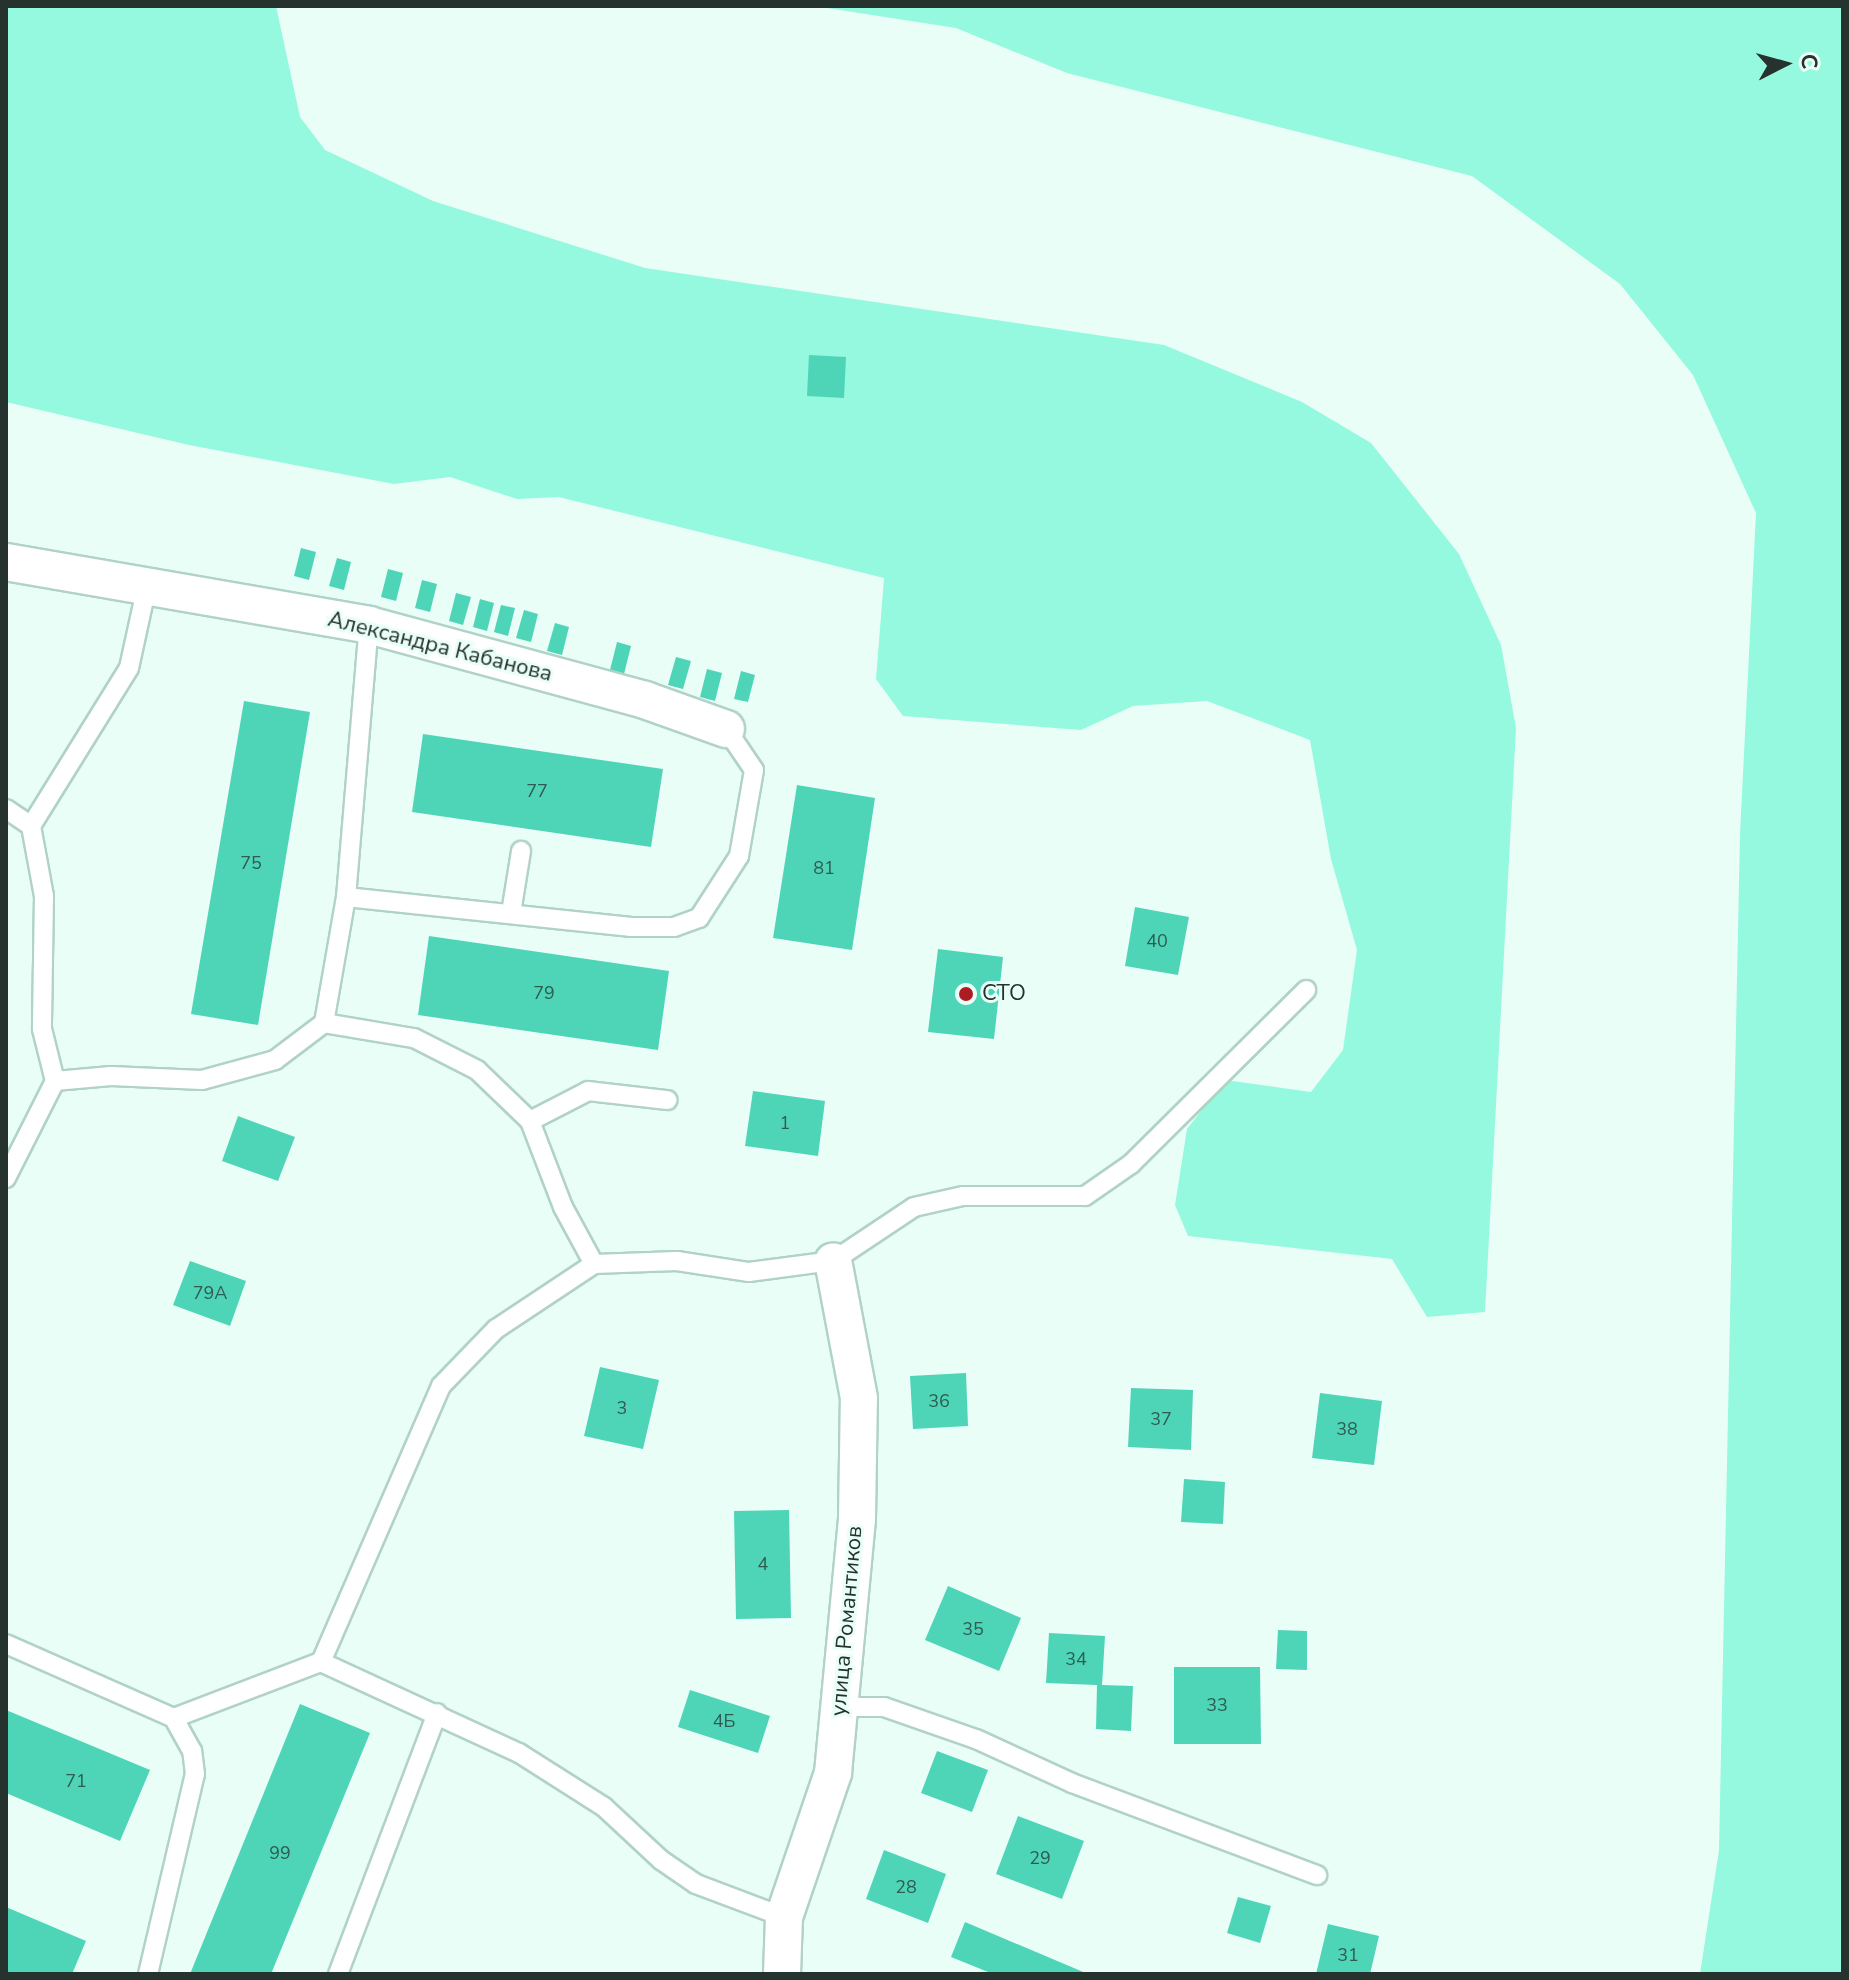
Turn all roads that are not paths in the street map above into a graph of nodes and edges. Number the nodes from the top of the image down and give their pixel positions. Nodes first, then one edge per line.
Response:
1 (6, 562) edge
2 (146, 590) junction
3 (369, 625) junction
4 (726, 729) joint
5 (6, 809) edge
6 (31, 826) junction
7 (521, 851) dead end
8 (346, 897) junction
9 (511, 913) junction
10 (1306, 990) dead end
11 (324, 1023) junction
12 (55, 1081) junction
13 (667, 1100) dead end
14 (530, 1121) junction
15 (7, 1174) edge
16 (833, 1261) junction
17 (594, 1264) junction
18 (6, 1644) edge
19 (321, 1662) junction
20 (838, 1707) junction
21 (437, 1713) junction
22 (174, 1718) junction
23 (1317, 1875) dead end
24 (784, 1917) junction
25 (148, 1974) edge
26 (338, 1974) edge
27 (782, 1974) edge

1 - 2 street, Александра Кабанова
2 - 3 street, Александра Кабанова
2 - 6 lane
3 - 4 street, Александра Кабанова
3 - 8 lane
4 - 9 lane
5 - 6 lane
6 - 12 lane
7 - 9 lane
8 - 9 lane
8 - 11 lane
10 - 16 lane
11 - 12 lane
11 - 14 lane
12 - 15 lane
13 - 14 lane
14 - 17 lane
16 - 17 lane
16 - 20 street, улица Романтиков
17 - 19 lane
18 - 22 lane
19 - 21 lane
19 - 22 lane
20 - 23 lane
20 - 24 street, улица Романтиков
21 - 24 lane
21 - 26 lane
22 - 25 lane
24 - 27 street, улица Романтиков

